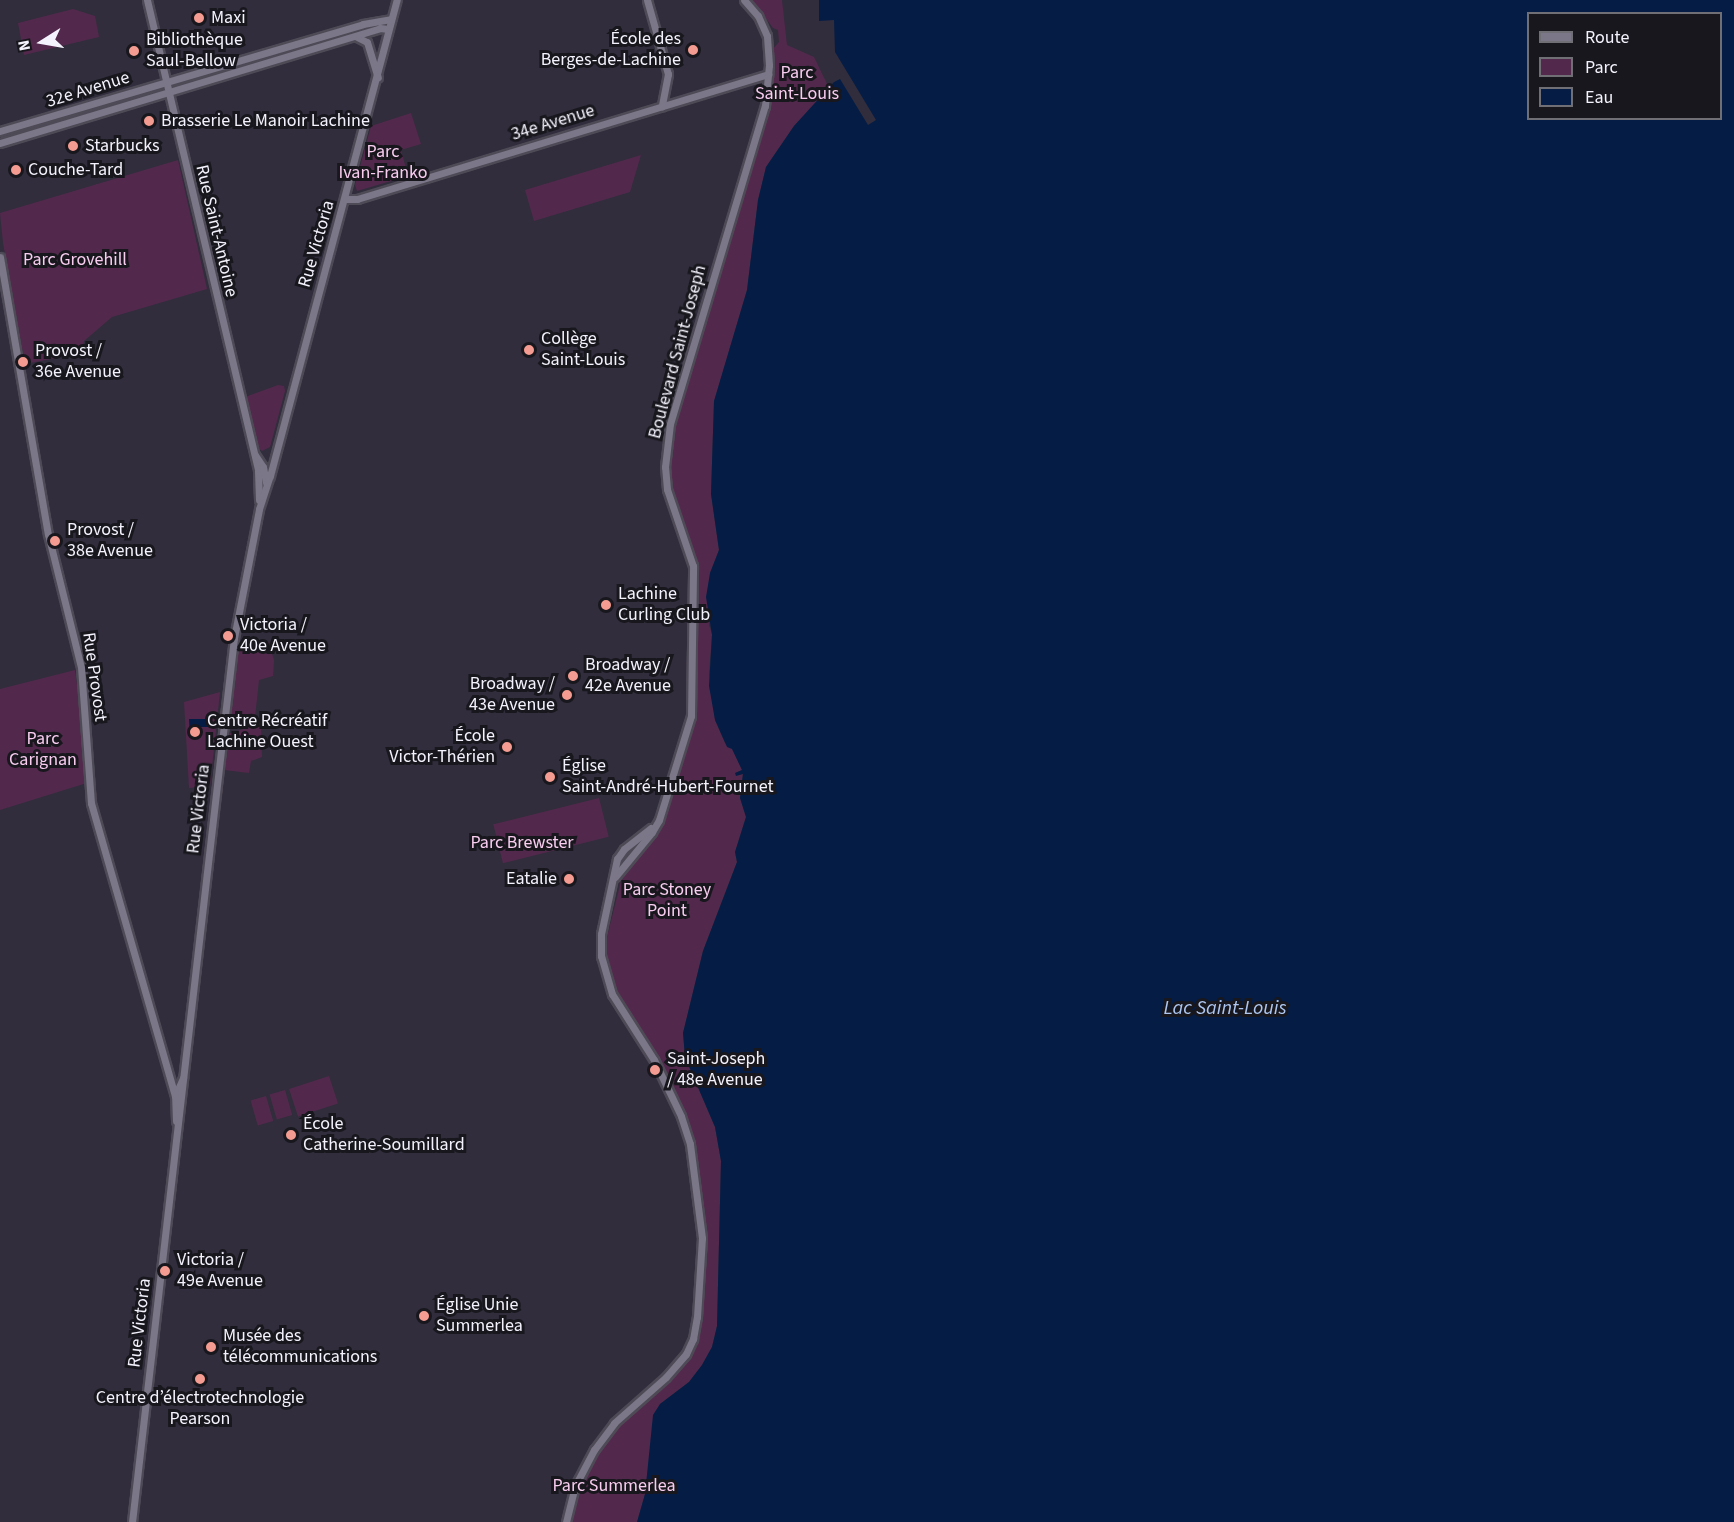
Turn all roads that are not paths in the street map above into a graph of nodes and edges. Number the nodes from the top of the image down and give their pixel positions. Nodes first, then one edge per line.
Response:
1 (147, 0) edge
2 (398, 0) edge
3 (647, 0) edge
4 (744, 0) edge
5 (391, 19) junction
6 (388, 29) junction
7 (357, 37) junction
8 (768, 74) junction
9 (378, 77) junction
10 (166, 82) junction
11 (169, 92) junction
12 (662, 106) junction
13 (0, 131) edge
14 (0, 143) edge
15 (345, 199) junction
16 (0, 257) edge
17 (274, 460) junction
18 (260, 467) junction
19 (266, 486) junction
20 (259, 509) junction
21 (183, 1078) junction
22 (175, 1096) junction
23 (177, 1126) junction
24 (132, 1522) edge
25 (566, 1522) edge

1 - 10 street, Rue Saint-Antoine
2 - 5 street, Rue Victoria
3 - 12 street
4 - 8 street, Boulevard Saint-Joseph
5 - 6 street, Rue Victoria
5 - 10 street, 32e Avenue
6 - 7 street, 32e Avenue
6 - 9 street, Rue Victoria
7 - 9 street
7 - 11 street, 32e Avenue
8 - 12 street, 34e Avenue
8 - 25 street, Boulevard Saint-Joseph
9 - 15 street, Rue Victoria
10 - 11 street, Rue Saint-Antoine
10 - 13 street, 32e Avenue
11 - 14 street, 32e Avenue
11 - 18 street, Rue Saint-Antoine
12 - 15 street, 34e Avenue
15 - 17 street, Rue Victoria
16 - 22 street, Rue Provost
17 - 18 street
17 - 19 street, Rue Victoria
18 - 19 street
18 - 20 street, Rue Victoria
19 - 20 street, Rue Victoria
20 - 21 street, Rue Victoria
21 - 22 street, Rue Victoria
21 - 23 street, Rue Victoria
22 - 23 street, Rue Victoria
23 - 24 street, Rue Victoria

